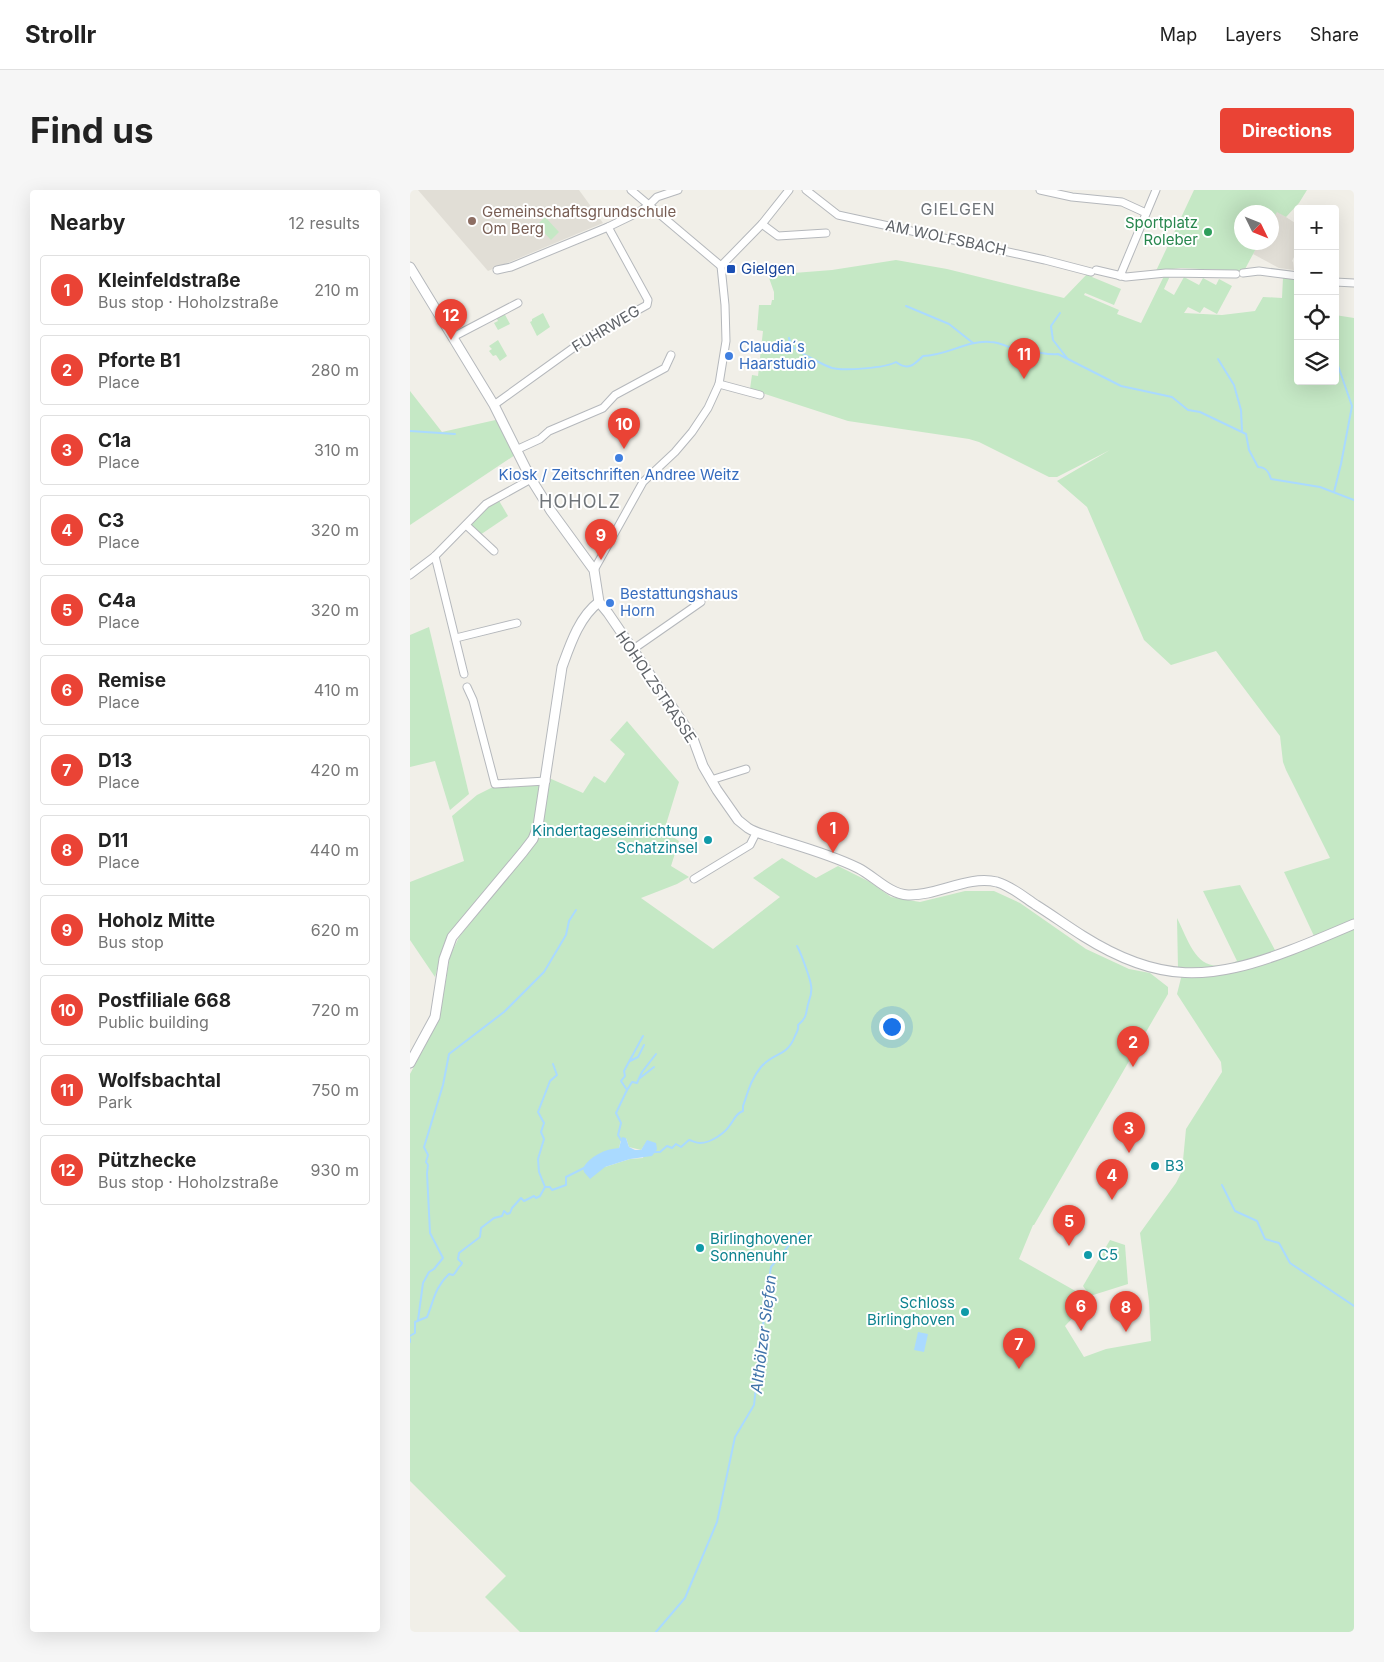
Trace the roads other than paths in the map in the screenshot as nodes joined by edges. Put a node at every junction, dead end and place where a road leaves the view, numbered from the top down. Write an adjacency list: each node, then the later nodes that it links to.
1 (631, 190): 7 (street)
2 (678, 190): 7 (street)
3 (789, 190): 9 (street)
4 (806, 190): 16 (street, AM WOLFSBACH)
5 (1040, 190): 8 (street)
6 (1156, 190): 8 (street)
7 (649, 205): 10 (street); 12 (street)
8 (1146, 213): 16 (street)
9 (762, 224): 11 (street); 12 (street)
10 (608, 227): 14 (street); 24 (street, FUHRWEG)
11 (826, 233)
12 (721, 266): 22 (street)
13 (410, 267): 20 (street, HOHOLZSTRASSE)
14 (497, 270)
15 (1294, 275): 16 (street, AM WOLFSBACH)
16 (1120, 276)
17 (1339, 282): 18 (street)
18 (1354, 283)
19 (518, 303): 20 (street)
20 (452, 337): 24 (street, HOHOLZSTRASSE)
21 (671, 355): 25 (street)
22 (719, 384): 23 (street); 30 (street)
23 (760, 395)
24 (494, 405): 25 (street, HOHOLZSTRASSE)
25 (516, 450): 26 (street, HOHOLZSTRASSE)
26 (531, 479): 27 (street); 30 (street, HOHOLZSTRASSE)
27 (466, 525): 28 (street); 29 (street)
28 (494, 552)
29 (435, 556): 31 (street); 35 (street)
30 (594, 570): 32 (street, HOHOLZSTRASSE)
31 (410, 575)
32 (599, 602): 36 (street, HOHOLZSTRASSE); 41 (street)
33 (701, 602): 36 (street)
34 (517, 623): 35 (street)
35 (456, 638): 37 (street)
36 (632, 650): 40 (street, HOHOLZSTRASSE)
37 (464, 674)
38 (467, 687): 41 (street)
39 (746, 769): 40 (street)
40 (711, 780): 42 (street, HOHOLZSTRASSE)
41 (545, 782): 45 (street)
42 (756, 832): 43 (street); 44 (street, HOHOLZSTRASSE)
43 (694, 879)
44 (1354, 924)
45 (410, 1063)

